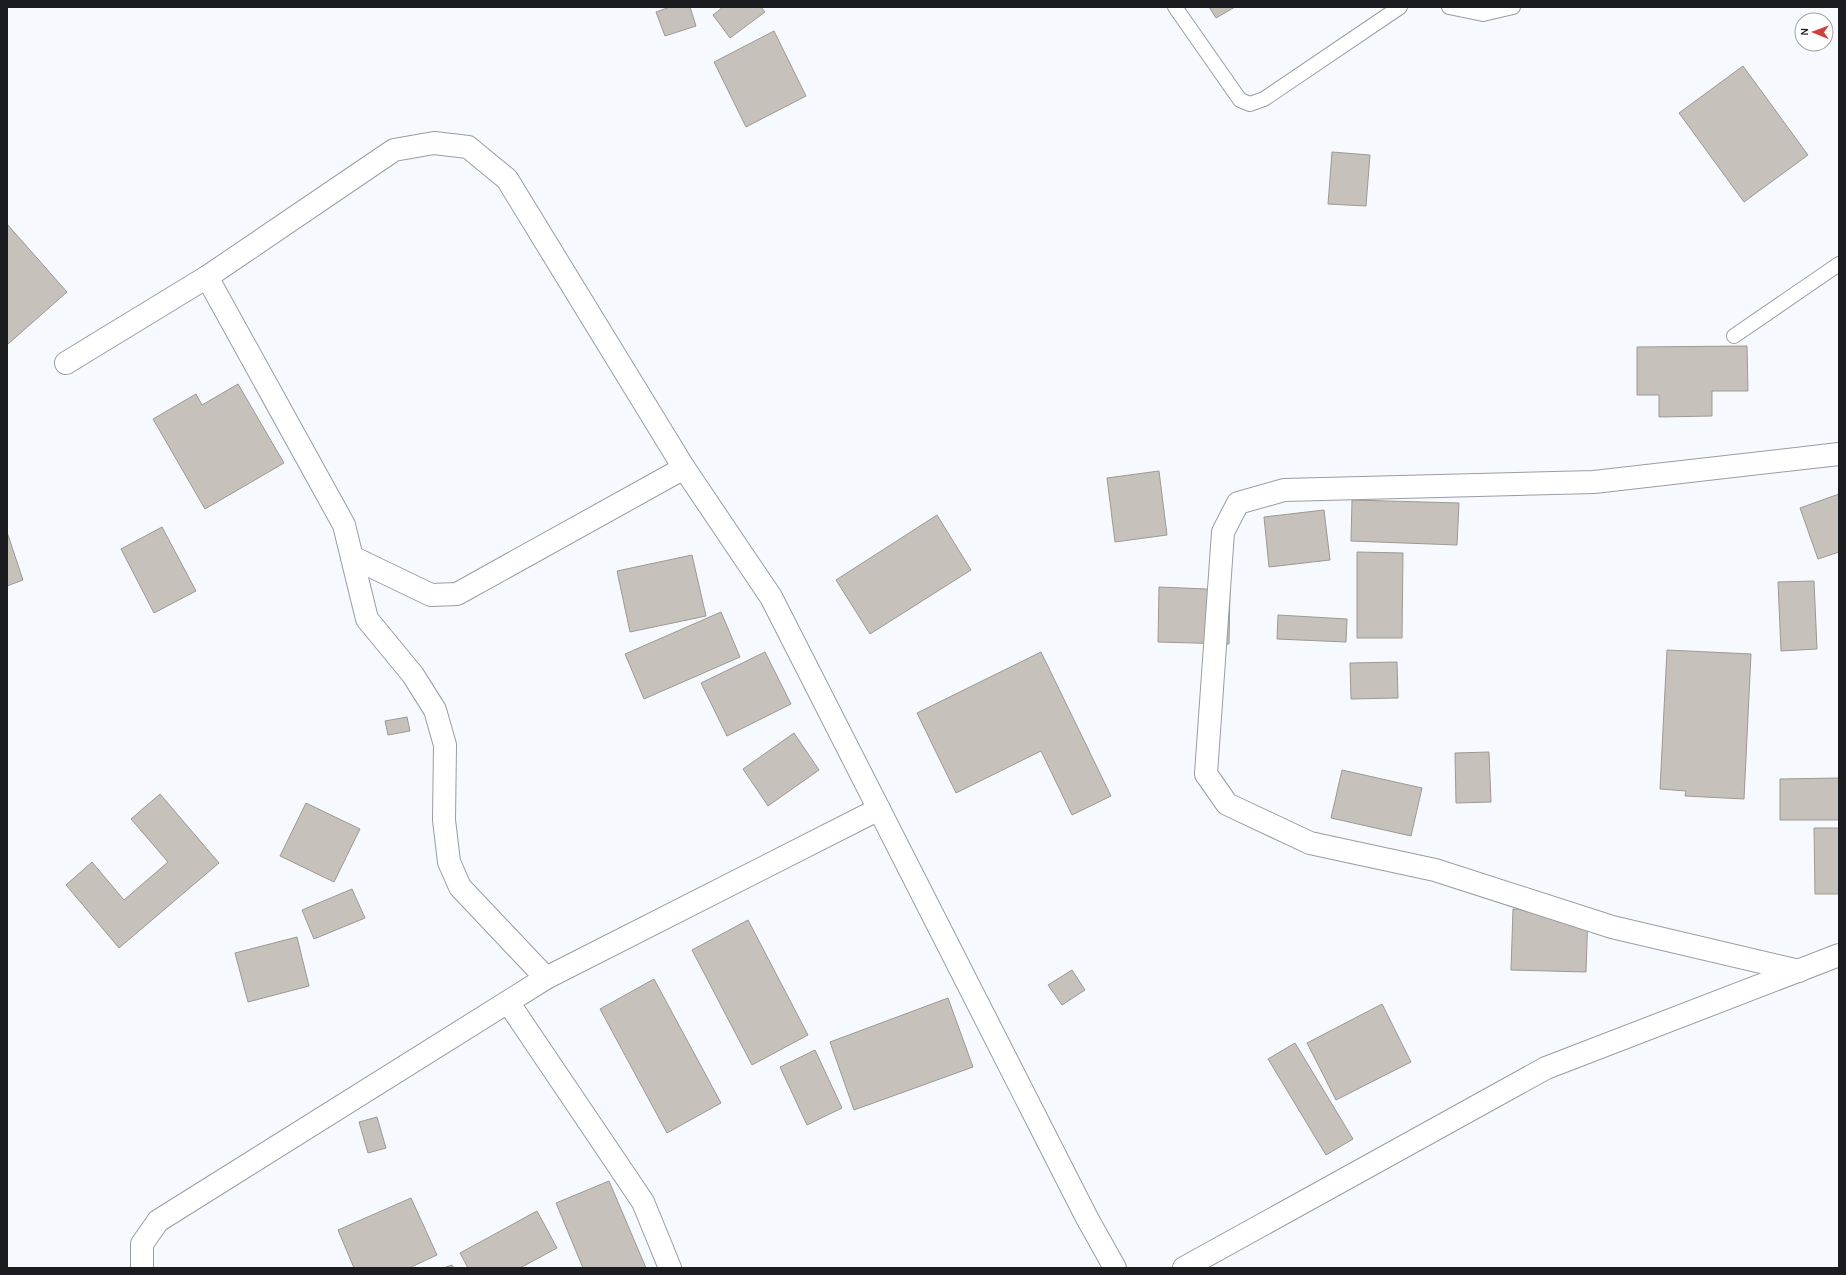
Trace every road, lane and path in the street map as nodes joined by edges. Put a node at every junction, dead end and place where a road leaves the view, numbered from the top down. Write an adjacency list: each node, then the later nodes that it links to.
1 (1175, 7): 2 (lane)
2 (1400, 7)
3 (1449, 7): 4 (lane)
4 (1513, 7)
5 (1839, 264): 7 (lane)
6 (207, 277): 8 (street); 10 (street); 11 (street)
7 (1734, 336)
8 (66, 363)
9 (1839, 454): 14 (street)
10 (684, 468): 11 (street); 12 (street)
11 (352, 557): 15 (street)
12 (879, 809): 15 (street); 20 (street)
13 (1839, 955): 14 (street)
14 (1799, 971): 17 (street)
15 (546, 978): 16 (street)
16 (508, 1002): 18 (street); 19 (street)
17 (1188, 1267)
18 (142, 1268)
19 (670, 1268)
20 (1115, 1268)

